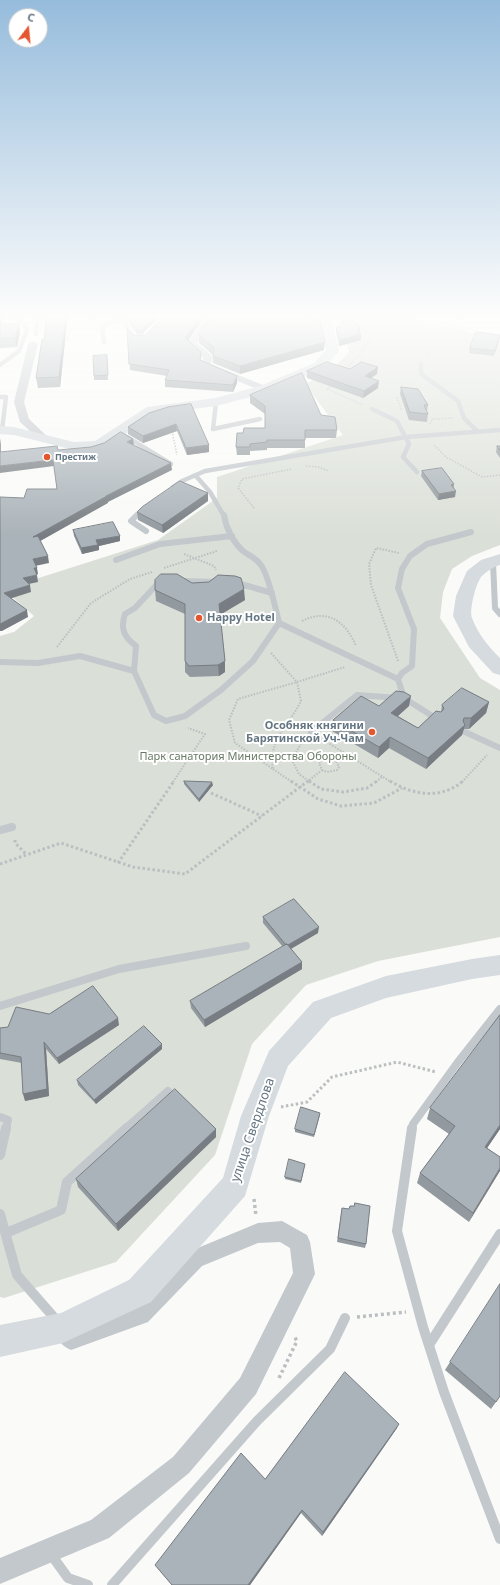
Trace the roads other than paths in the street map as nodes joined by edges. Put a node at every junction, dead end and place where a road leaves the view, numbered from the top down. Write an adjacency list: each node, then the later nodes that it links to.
1 (22, 388): 13 (street)
2 (440, 388): 10 (lane)
3 (265, 389): 5 (street)
4 (0, 397): 8 (lane)
5 (216, 402): 7 (lane); 11 (street)
6 (372, 409): 12 (lane)
7 (260, 419)
8 (1, 430): 13 (street)
9 (500, 430): 10 (lane)
10 (477, 431): 12 (lane)
11 (118, 432): 13 (street); 14 (lane)
12 (406, 437): 15 (lane); 16 (lane)
13 (45, 439)
14 (171, 464)
15 (417, 472)
16 (196, 476): 17 (lane); 21 (lane)
17 (170, 489)
18 (146, 507): 19 (lane)
19 (146, 531)
20 (471, 532): 30 (lane)
21 (232, 538): 22 (lane); 24 (lane)
22 (116, 560)
23 (497, 566): 25 (lane); 28 (street)
24 (272, 593): 26 (lane); 29 (lane)
25 (500, 614)
26 (279, 623): 29 (lane); 30 (lane)
27 (0, 662): 29 (lane)
28 (500, 670)
29 (134, 671)
30 (398, 679): 31 (lane)
31 (404, 698): 32 (lane); 33 (lane)
32 (437, 719)
33 (312, 732)
34 (465, 732): 35 (lane)
35 (497, 747)
36 (12, 828): 37 (lane)
37 (0, 830)
38 (246, 946): 40 (lane)
39 (500, 965): 49 (street, улица Свердлова)
40 (0, 1006)
41 (500, 1009): 51 (lane)
42 (168, 1091): 46 (lane)
43 (0, 1117): 44 (lane)
44 (0, 1155)
45 (0, 1214): 46 (lane)
46 (6, 1233): 49 (lane)
47 (500, 1234): 51 (lane)
48 (345, 1318): 56 (lane)
49 (63, 1328): 50 (street, улица Свердлова); 53 (street)
50 (0, 1340)
51 (429, 1345): 52 (lane)
52 (500, 1539)
53 (48, 1551): 54 (street); 55 (lane)
54 (0, 1571)
55 (88, 1585)
56 (112, 1585)

